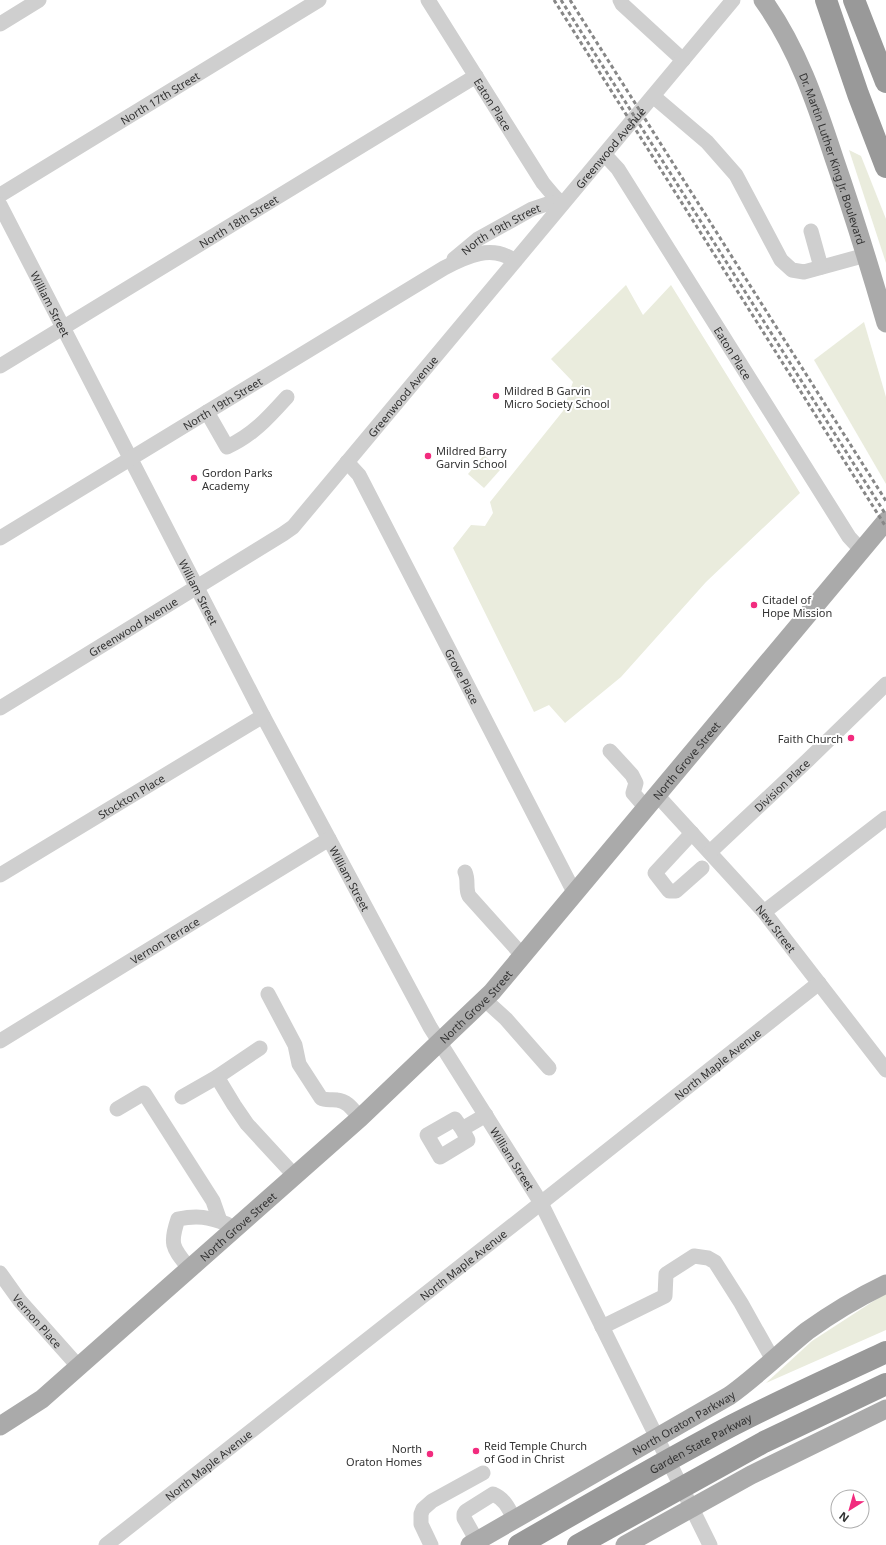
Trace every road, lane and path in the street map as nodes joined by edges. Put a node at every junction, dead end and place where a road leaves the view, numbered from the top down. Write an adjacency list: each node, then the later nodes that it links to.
1 (40, 0): 9 (street)
2 (320, 0): 16 (street, North 17th Street)
3 (428, 0): 11 (street, Eaton Place)
4 (620, 0): 10 (street)
5 (733, 0): 10 (street, Greenwood Avenue)
6 (763, 0): 20 (main road, Dr. Martin Luther King Jr. Boulevard)
7 (826, 0): 15 (highway)
8 (854, 0): 12 (highway)
9 (0, 24)
10 (683, 60): 13 (street, Greenwood Avenue)
11 (476, 76): 17 (street, Eaton Place); 25 (street, North 18th Street)
12 (886, 82)
13 (653, 96): 14 (street, Greenwood Avenue); 22 (street)
14 (605, 155): 17 (street, Greenwood Avenue); 33 (street, Eaton Place)
15 (886, 167)
16 (0, 195)
17 (562, 204): 21 (street, Greenwood Avenue); 23 (street, North 19th Street)
18 (0, 205): 25 (street, William Street)
19 (811, 231): 22 (street)
20 (866, 255): 22 (street); 24 (main road, Dr. Martin Luther King Jr. Boulevard)
21 (515, 261): 23 (street, North 19th Street); 30 (street, Greenwood Avenue)
22 (821, 267)
23 (444, 268): 28 (street, North 19th Street)
24 (886, 323)
25 (63, 328): 26 (street, North 18th Street); 29 (street, William Street)
26 (0, 366)
27 (287, 397): 28 (street)
28 (207, 412): 29 (street, North 19th Street)
29 (130, 458): 32 (street, North 19th Street); 34 (street, William Street)
30 (347, 462): 34 (street, Greenwood Avenue); 47 (street, Grove Place)
31 (886, 521): 33 (main road, North Grove Street)
32 (0, 538)
33 (862, 551): 39 (main road, North Grove Street)
34 (196, 588): 36 (street, Greenwood Avenue); 37 (street, William Street)
35 (886, 684): 43 (street, Division Place)
36 (0, 708)
37 (262, 716): 42 (street, William Street); 46 (street, Stockton Place)
38 (610, 751): 39 (street, New Street)
39 (652, 801): 41 (street, New Street); 47 (main road, North Grove Street)
40 (886, 818): 48 (street)
41 (692, 833): 43 (street, New Street); 44 (street)
42 (329, 839): 53 (street, Vernon Terrace); 54 (street, William Street)
43 (710, 852): 48 (street, New Street)
44 (702, 868)
45 (465, 872): 49 (street)
46 (0, 876)
47 (574, 892): 49 (main road, North Grove Street)
48 (764, 912): 50 (street, New Street)
49 (522, 955): 52 (main road, North Grove Street)
50 (819, 983): 57 (street, New Street); 65 (street, North Maple Avenue)
51 (268, 994): 62 (street)
52 (484, 999): 54 (main road, North Grove Street); 56 (street)
53 (0, 1041)
54 (439, 1041): 61 (street, William Street); 62 (main road, North Grove Street)
55 (260, 1048): 58 (street)
56 (548, 1068)
57 (886, 1070)
58 (217, 1076): 59 (street); 64 (street)
59 (182, 1097)
60 (117, 1108): 66 (street)
61 (486, 1115): 63 (street); 65 (street, William Street)
62 (360, 1118): 64 (main road, North Grove Street)
63 (462, 1130)
64 (294, 1175): 66 (main road, North Grove Street)
65 (541, 1203): 70 (street, William Street); 82 (street, North Maple Avenue)
66 (227, 1224): 67 (main road, North Grove Street); 67 (street)
67 (190, 1268): 73 (main road, North Grove Street)
68 (0, 1273): 73 (street, Vernon Place)
69 (886, 1284): 72 (main road, North Oraton Parkway)
70 (602, 1327): 72 (street); 77 (street, William Street)
71 (886, 1352): 84 (highway, Garden State Parkway)
72 (773, 1360): 77 (main road, North Oraton Parkway)
73 (78, 1366): 76 (main road, North Grove Street)
74 (886, 1384): 85 (highway)
75 (886, 1409): 79 (main road)
76 (0, 1426)
77 (658, 1442): 79 (street, William Street); 80 (main road, North Oraton Parkway)
78 (483, 1473): 83 (street)
79 (690, 1504): 86 (main road); 87 (street, William Street)
80 (514, 1519): 81 (main road, North Oraton Parkway); 81 (street)
81 (474, 1543)
82 (106, 1545)
83 (431, 1545)
84 (519, 1545)
85 (578, 1545)
86 (625, 1545)
87 (710, 1545)

